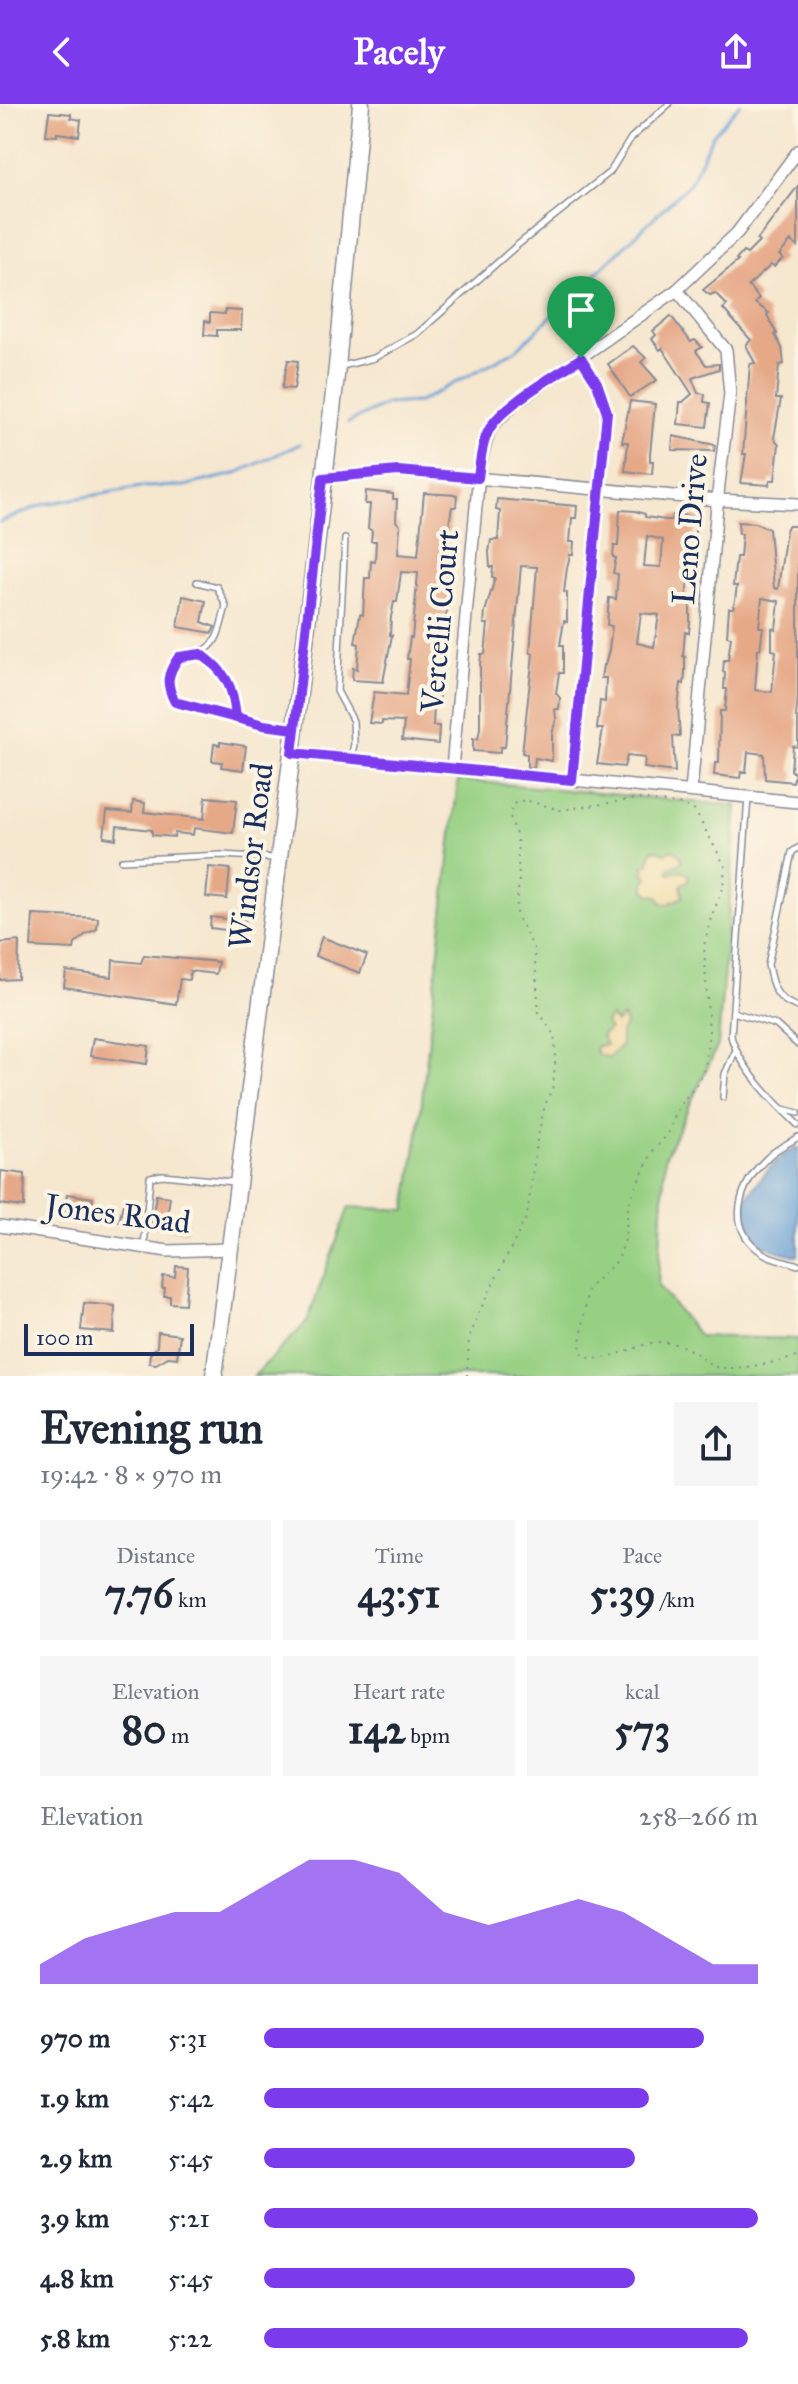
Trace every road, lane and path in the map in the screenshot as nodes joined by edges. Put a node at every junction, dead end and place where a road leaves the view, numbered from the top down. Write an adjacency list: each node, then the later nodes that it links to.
1 (361, 104): 6 (main road, Windsor Road)
2 (669, 104): 6 (lane)
3 (798, 151): 4 (street, Vercelli Court)
4 (677, 290): 5 (street, Vercelli Court); 10 (street, Leno Drive)
5 (581, 358): 8 (street, Vercelli Court); 9 (street)
6 (337, 367): 7 (main road, Windsor Road)
7 (323, 478): 8 (street); 16 (main road, Windsor Road)
8 (478, 478): 9 (street); 19 (street, Vercelli Court)
9 (599, 489): 10 (street); 20 (street)
10 (718, 500): 11 (street); 21 (street, Leno Drive)
11 (798, 504)
12 (345, 539): 18 (lane)
13 (197, 582): 14 (lane)
14 (201, 654): 15 (lane); 15 (lane)
15 (236, 717): 16 (lane)
16 (295, 729): 17 (main road, Windsor Road)
17 (292, 753): 18 (street); 25 (main road, Windsor Road)
18 (351, 758): 19 (street)
19 (452, 768): 20 (street)
20 (572, 780): 21 (street)
21 (691, 791): 22 (street)
22 (748, 796): 23 (street); 28 (lane)
23 (798, 802)
24 (798, 848): 27 (lane)
25 (279, 859): 26 (lane); 36 (main road, Windsor Road)
26 (122, 860)
27 (798, 1007)
28 (733, 1012): 29 (lane); 30 (lane)
29 (798, 1045)
30 (735, 1052): 31 (lane); 32 (lane)
31 (723, 1097)
32 (781, 1109): 33 (lane); 34 (lane)
33 (798, 1113)
34 (798, 1125)
35 (798, 1137): 40 (lane)
36 (238, 1183): 38 (lane); 39 (main road, Windsor Road)
37 (0, 1226): 38 (street, Jones Road)
38 (144, 1247): 39 (street, Jones Road)
39 (230, 1249): 42 (main road, Windsor Road)
40 (798, 1265)
41 (798, 1357): 43 (path)
42 (214, 1376)
43 (467, 1376)

